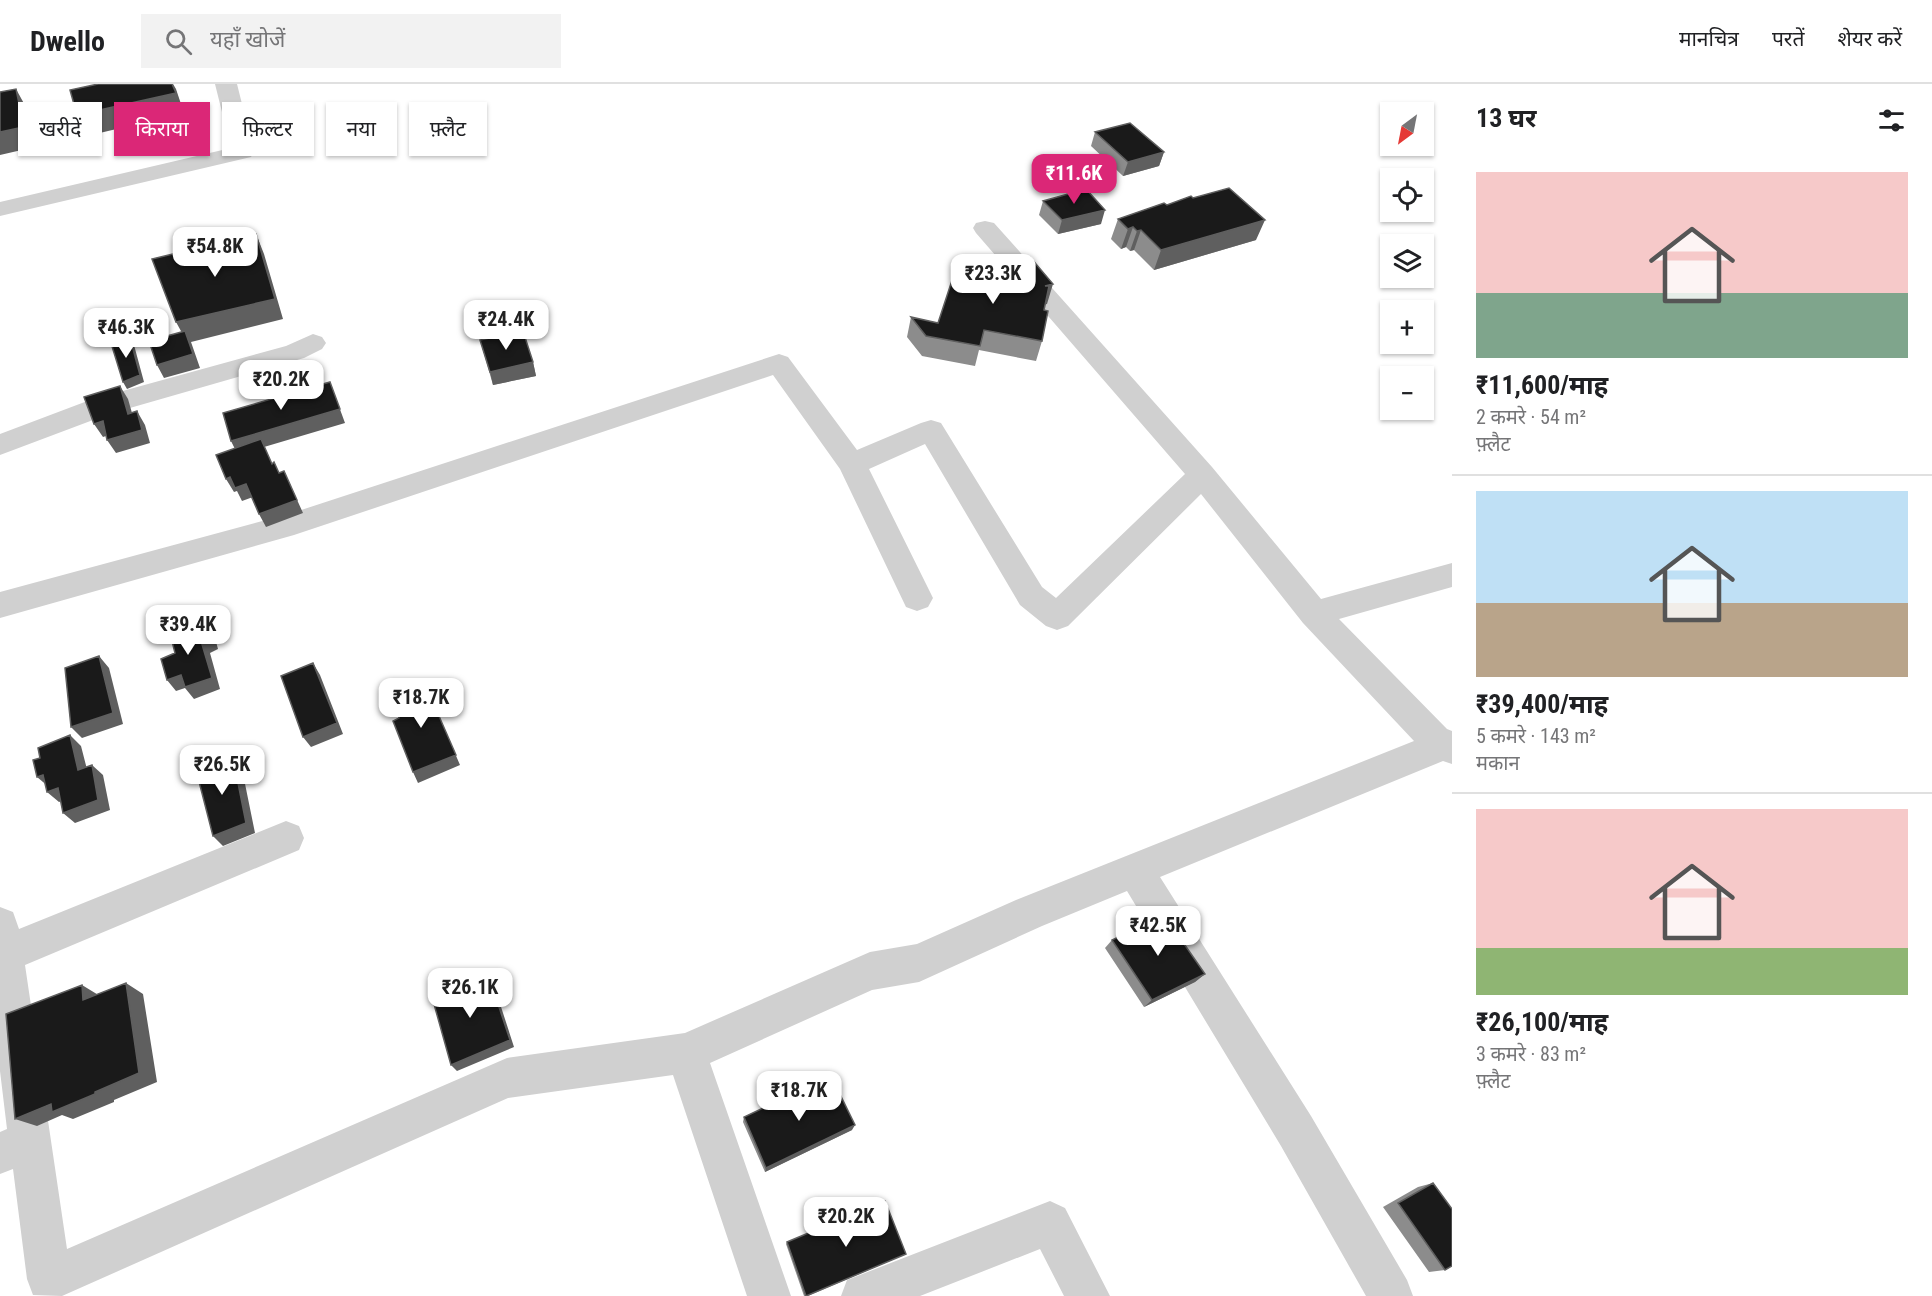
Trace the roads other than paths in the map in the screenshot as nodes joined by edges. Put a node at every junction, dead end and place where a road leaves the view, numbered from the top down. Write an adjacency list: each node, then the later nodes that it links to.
1 (226, 84): 2 (street)
2 (0, 208)
3 (985, 228): 7 (street)
4 (313, 343): 5 (street)
5 (0, 445)
6 (852, 464): 7 (street); 9 (street); 10 (street)
7 (1202, 475): 11 (street)
8 (1452, 575): 11 (street)
9 (917, 598)
10 (0, 606)
11 (1314, 614): 12 (street)
12 (1446, 748): 14 (street)
13 (286, 838): 15 (street)
14 (1135, 871): 16 (street); 22 (street)
15 (2, 945): 17 (street)
16 (686, 1053): 18 (street); 19 (street)
17 (15, 1147): 18 (street)
18 (50, 1287)
19 (770, 1296)
20 (863, 1296): 21 (street)
21 (1088, 1296)
22 (1391, 1296)

